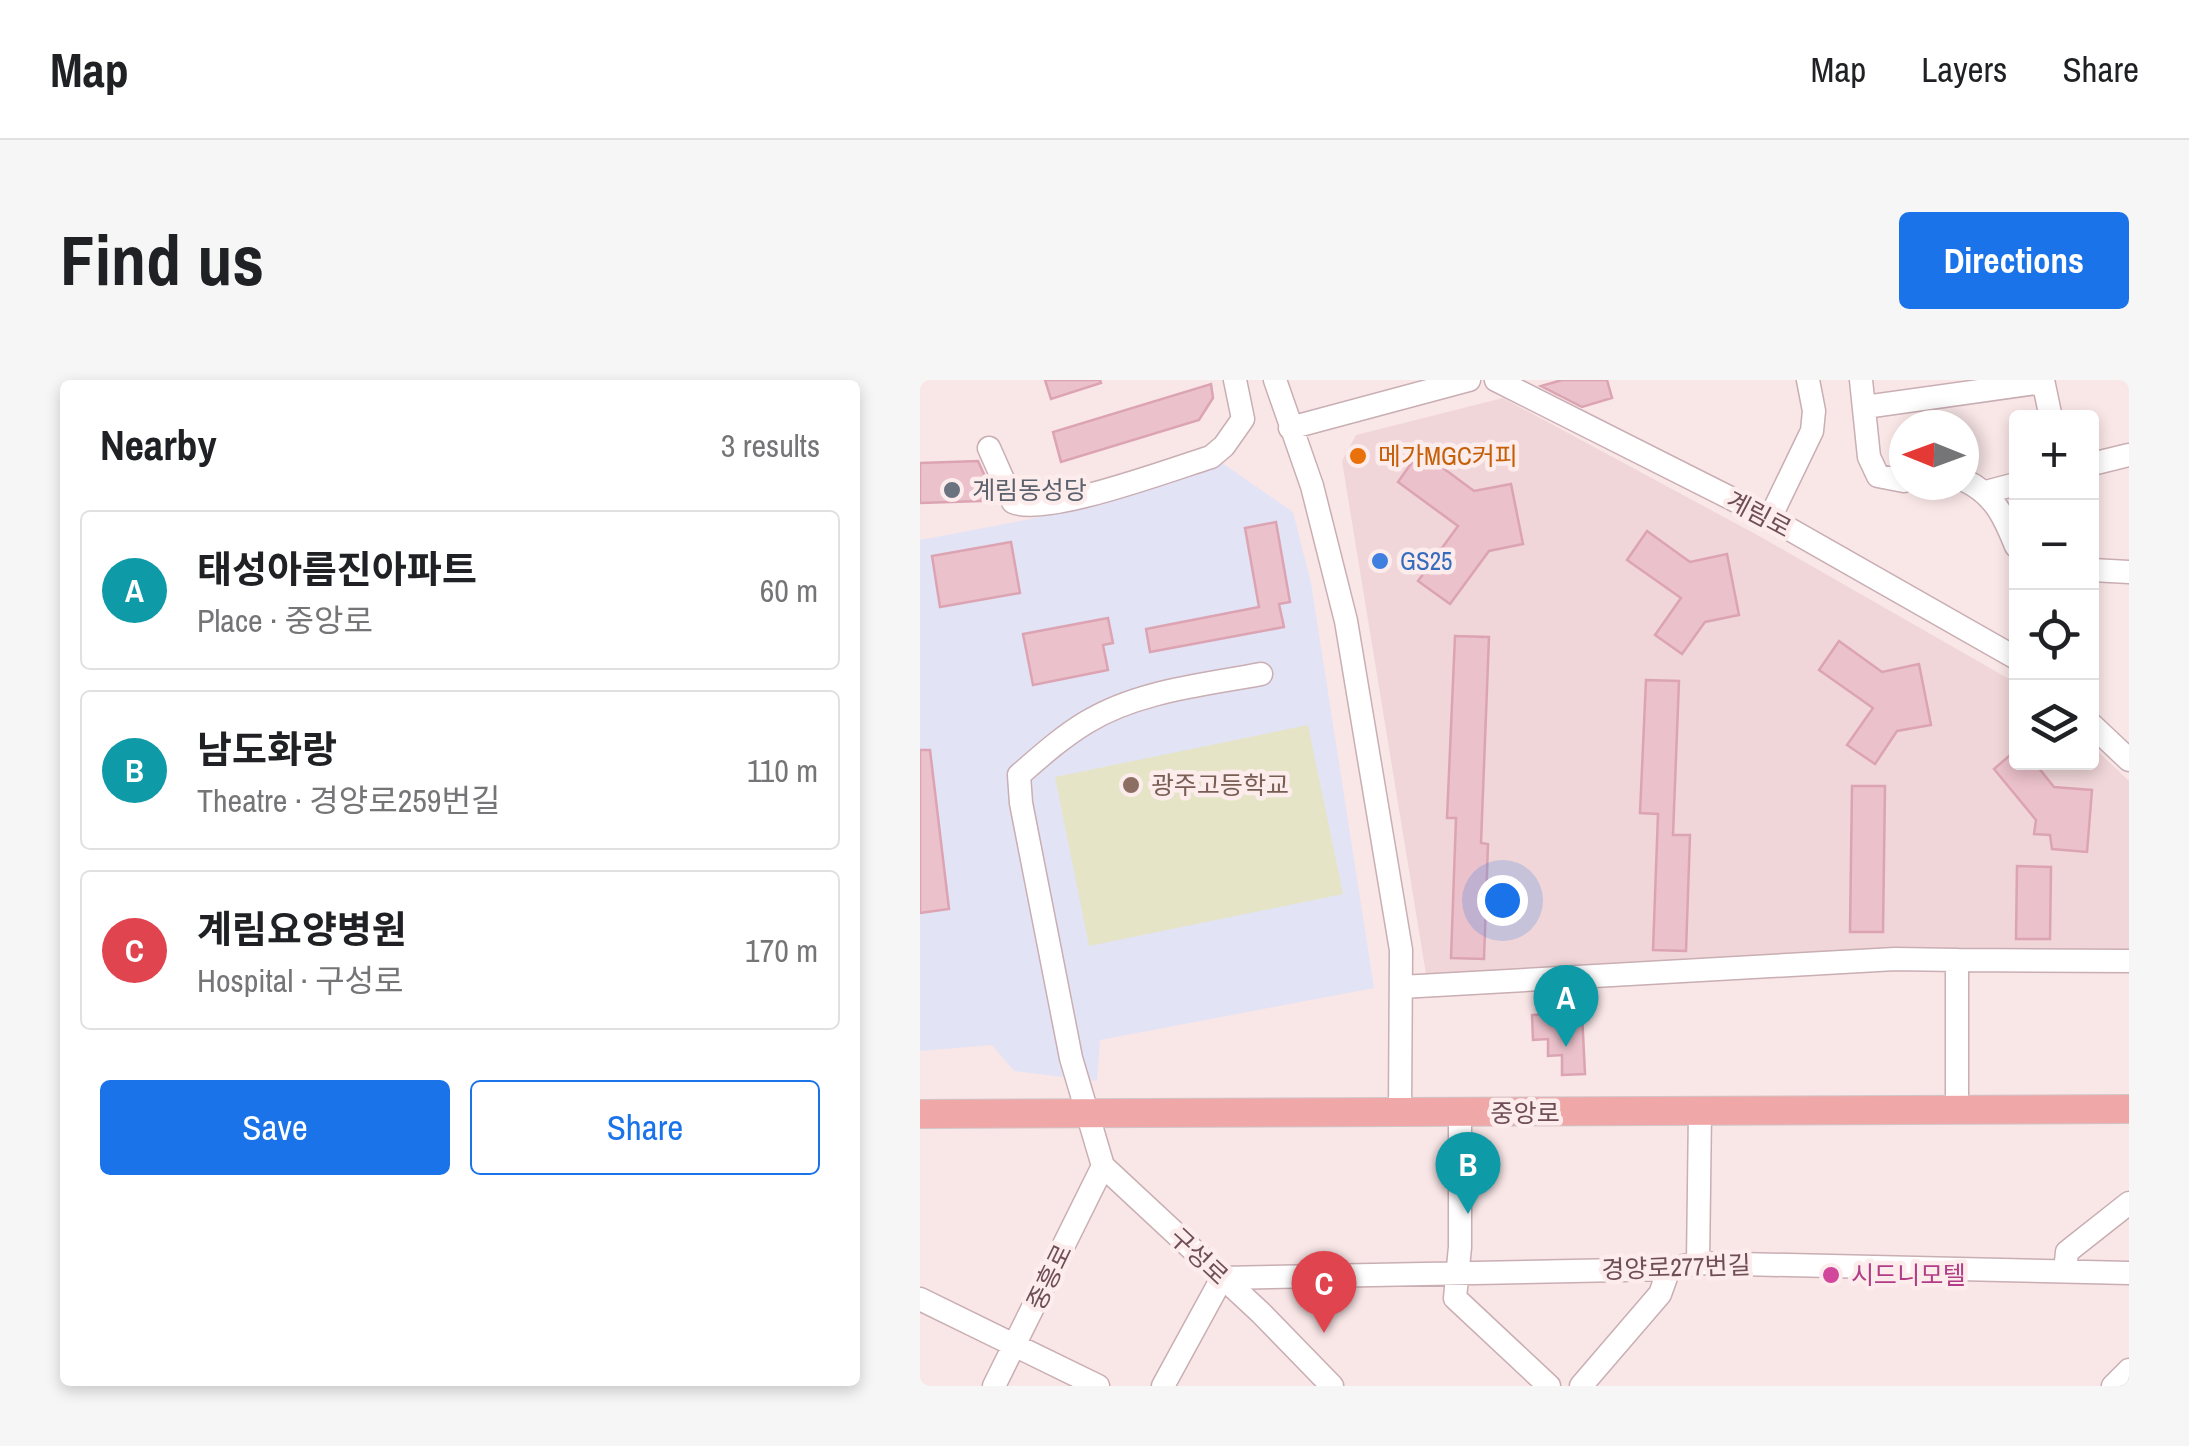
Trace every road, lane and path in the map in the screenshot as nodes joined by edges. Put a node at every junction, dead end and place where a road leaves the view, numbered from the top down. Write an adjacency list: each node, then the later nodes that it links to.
1 (1235, 380): 11 (street)
2 (1274, 380): 10 (street)
3 (1469, 380): 10 (street)
4 (1496, 380): 18 (street, 계림로)
5 (1808, 380): 18 (street)
6 (1861, 380): 8 (street)
7 (2043, 381): 8 (street); 9 (street)
8 (1865, 407): 14 (street)
9 (2049, 410)
10 (1290, 428): 28 (street)
11 (989, 448)
12 (2129, 454): 13 (street)
13 (2099, 462)
14 (1889, 478)
15 (2009, 486): 17 (street)
16 (1979, 488): 17 (street)
17 (1986, 492): 19 (street)
18 (1770, 518): 22 (street, 계림로)
19 (2009, 528)
20 (2099, 570): 21 (street)
21 (2129, 572)
22 (2009, 654)
23 (1261, 674): 35 (street, 구성로)
24 (2099, 732): 25 (street)
25 (2129, 760)
26 (1957, 960): 27 (street); 28 (street); 29 (street)
27 (2129, 960)
28 (1402, 987): 32 (street)
29 (1957, 1109): 30 (main road, 중앙로); 31 (main road, 중앙로)
30 (2129, 1110)
31 (1700, 1111): 33 (main road, 중앙로); 38 (street)
32 (1400, 1113): 33 (main road, 중앙로); 35 (main road, 중앙로)
33 (1460, 1113): 40 (street)
34 (920, 1114): 35 (main road, 중앙로)
35 (1086, 1114): 36 (street, 구성로)
36 (1103, 1166): 43 (street, 구성로); 45 (street, 중흥로)
37 (2129, 1203): 41 (street)
38 (1698, 1263): 39 (street, 경양로277번길); 41 (street, 경양로277번길)
39 (1669, 1269): 40 (street, 경양로277번길); 52 (street)
40 (1458, 1271): 43 (street, 경양로277번길); 51 (street)
41 (2065, 1271): 42 (street, 경양로277번길)
42 (2129, 1272)
43 (1222, 1278): 49 (street); 50 (street, 구성로)
44 (920, 1299): 45 (street)
45 (1016, 1345): 47 (street, 중흥로); 48 (street)
46 (2129, 1370): 53 (street)
47 (994, 1386)
48 (1098, 1386)
49 (1163, 1386)
50 (1332, 1386)
51 (1548, 1386)
52 (1581, 1386)
53 (2114, 1386)

